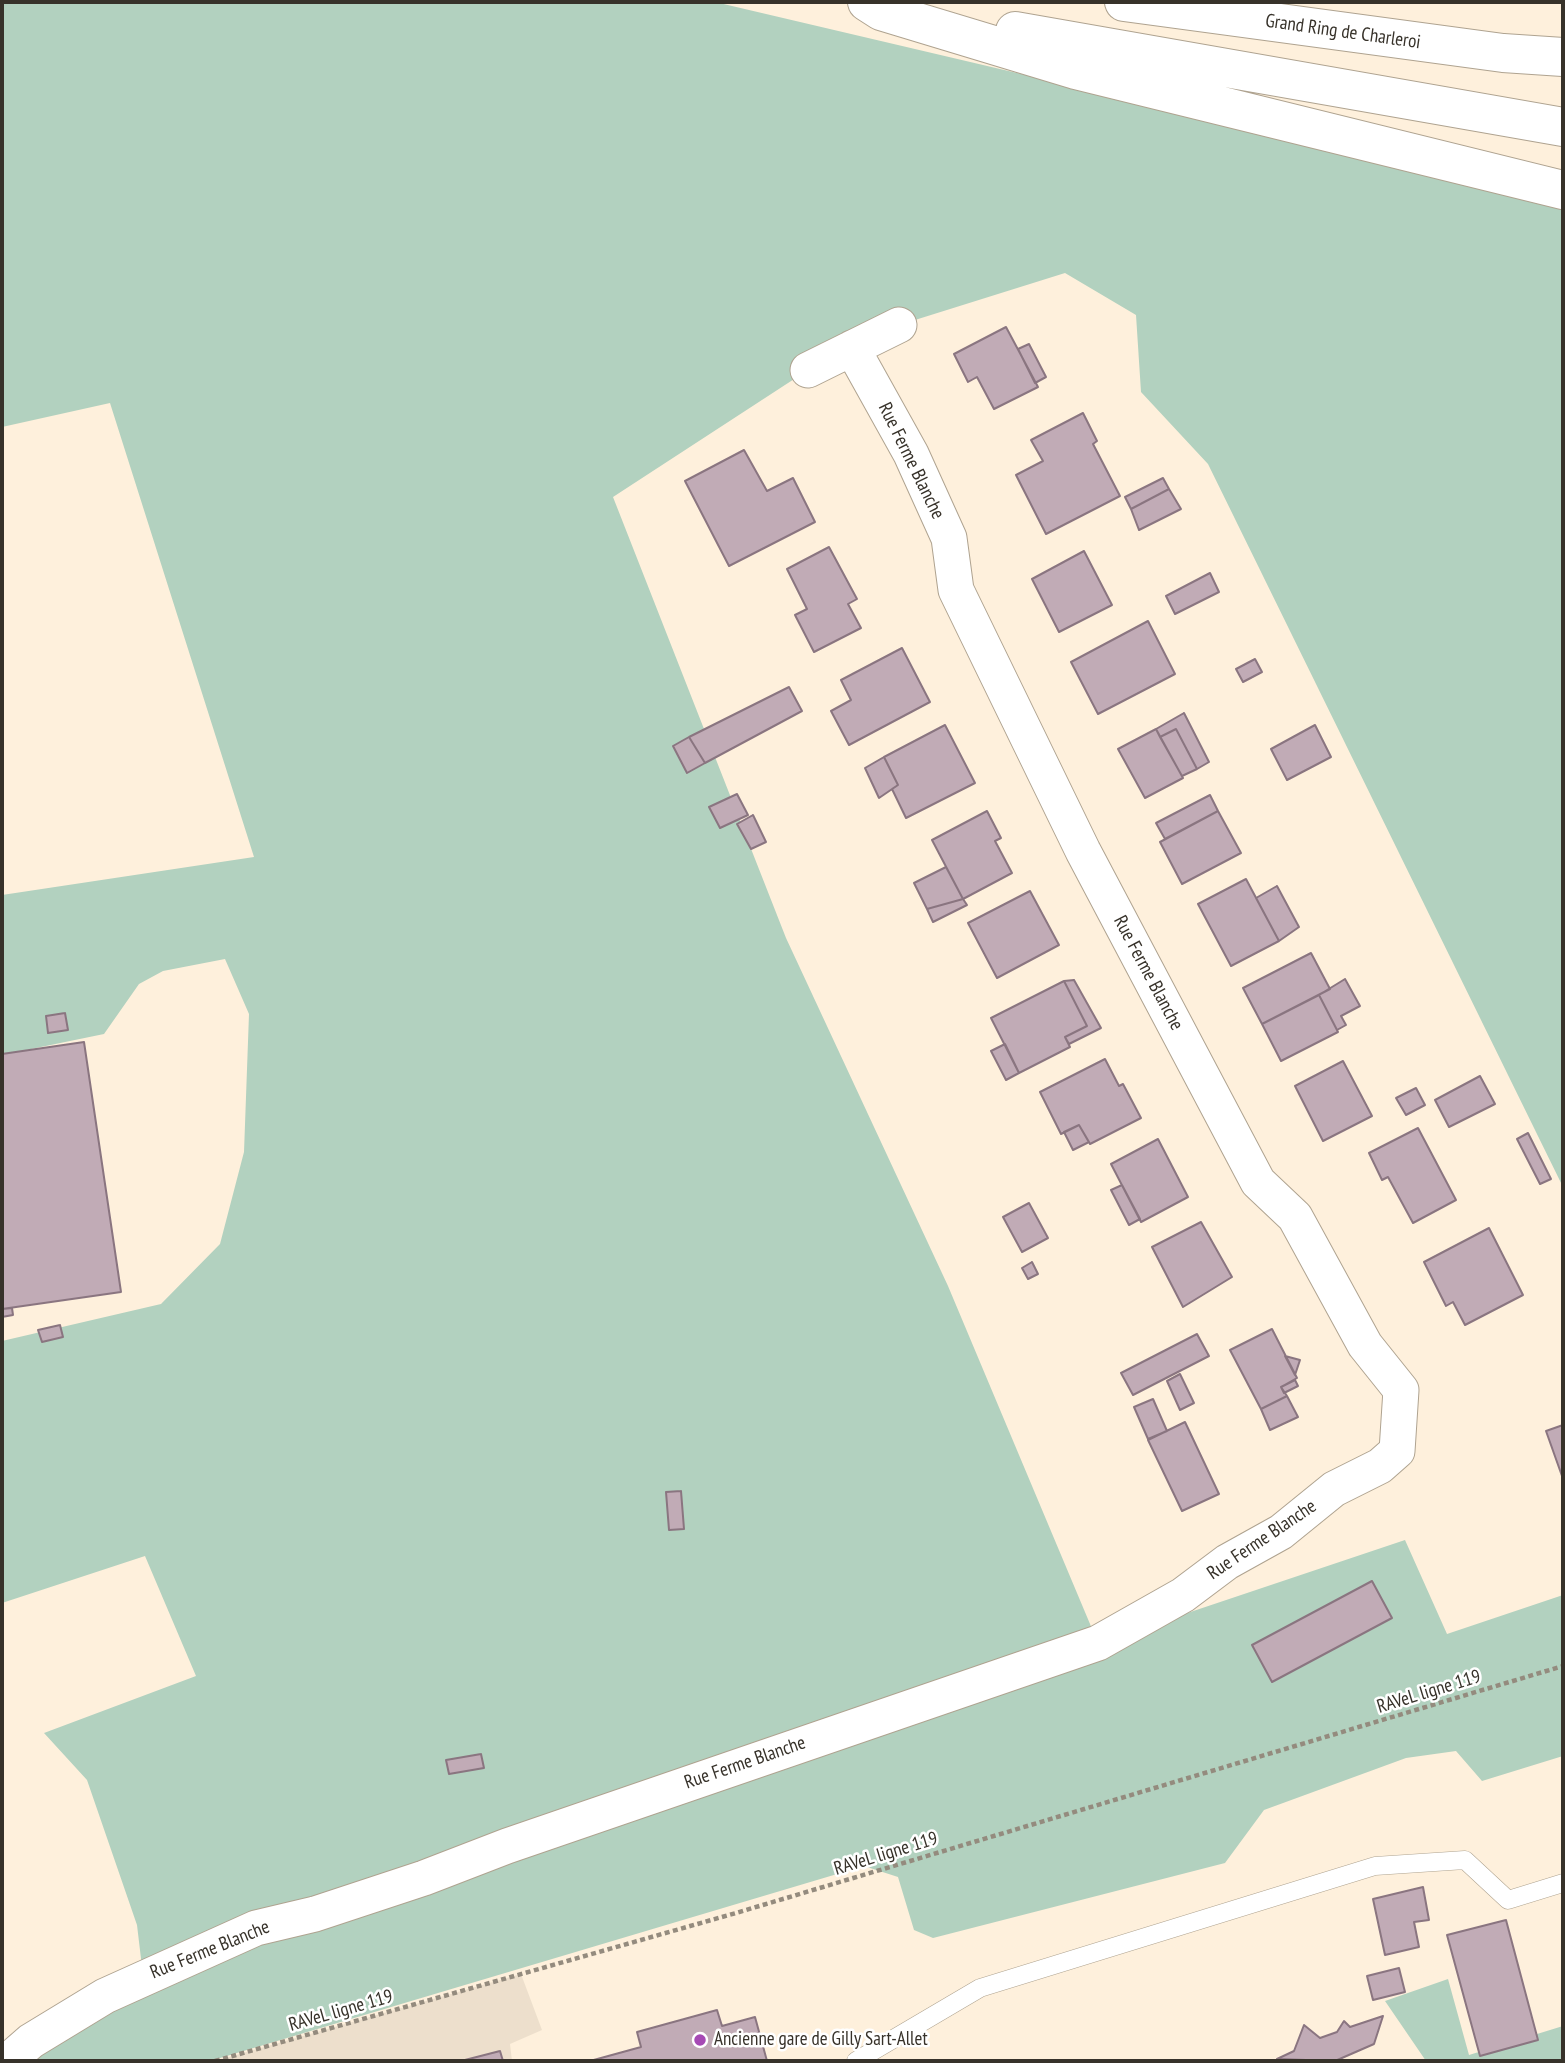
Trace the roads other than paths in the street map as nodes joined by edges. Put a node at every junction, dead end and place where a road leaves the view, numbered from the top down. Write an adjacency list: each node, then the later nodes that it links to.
1 (1124, 2): 3 (highway, Grand Ring de Charleroi)
2 (874, 6): 4 (highway); 5 (highway)
3 (1563, 57)
4 (1563, 127)
5 (1563, 190)
6 (899, 325): 7 (street)
7 (852, 348): 8 (street); 10 (street, Rue Ferme Blanche)
8 (808, 370)
9 (1563, 1883): 11 (lane)
10 (8, 2061)
11 (856, 2061)

